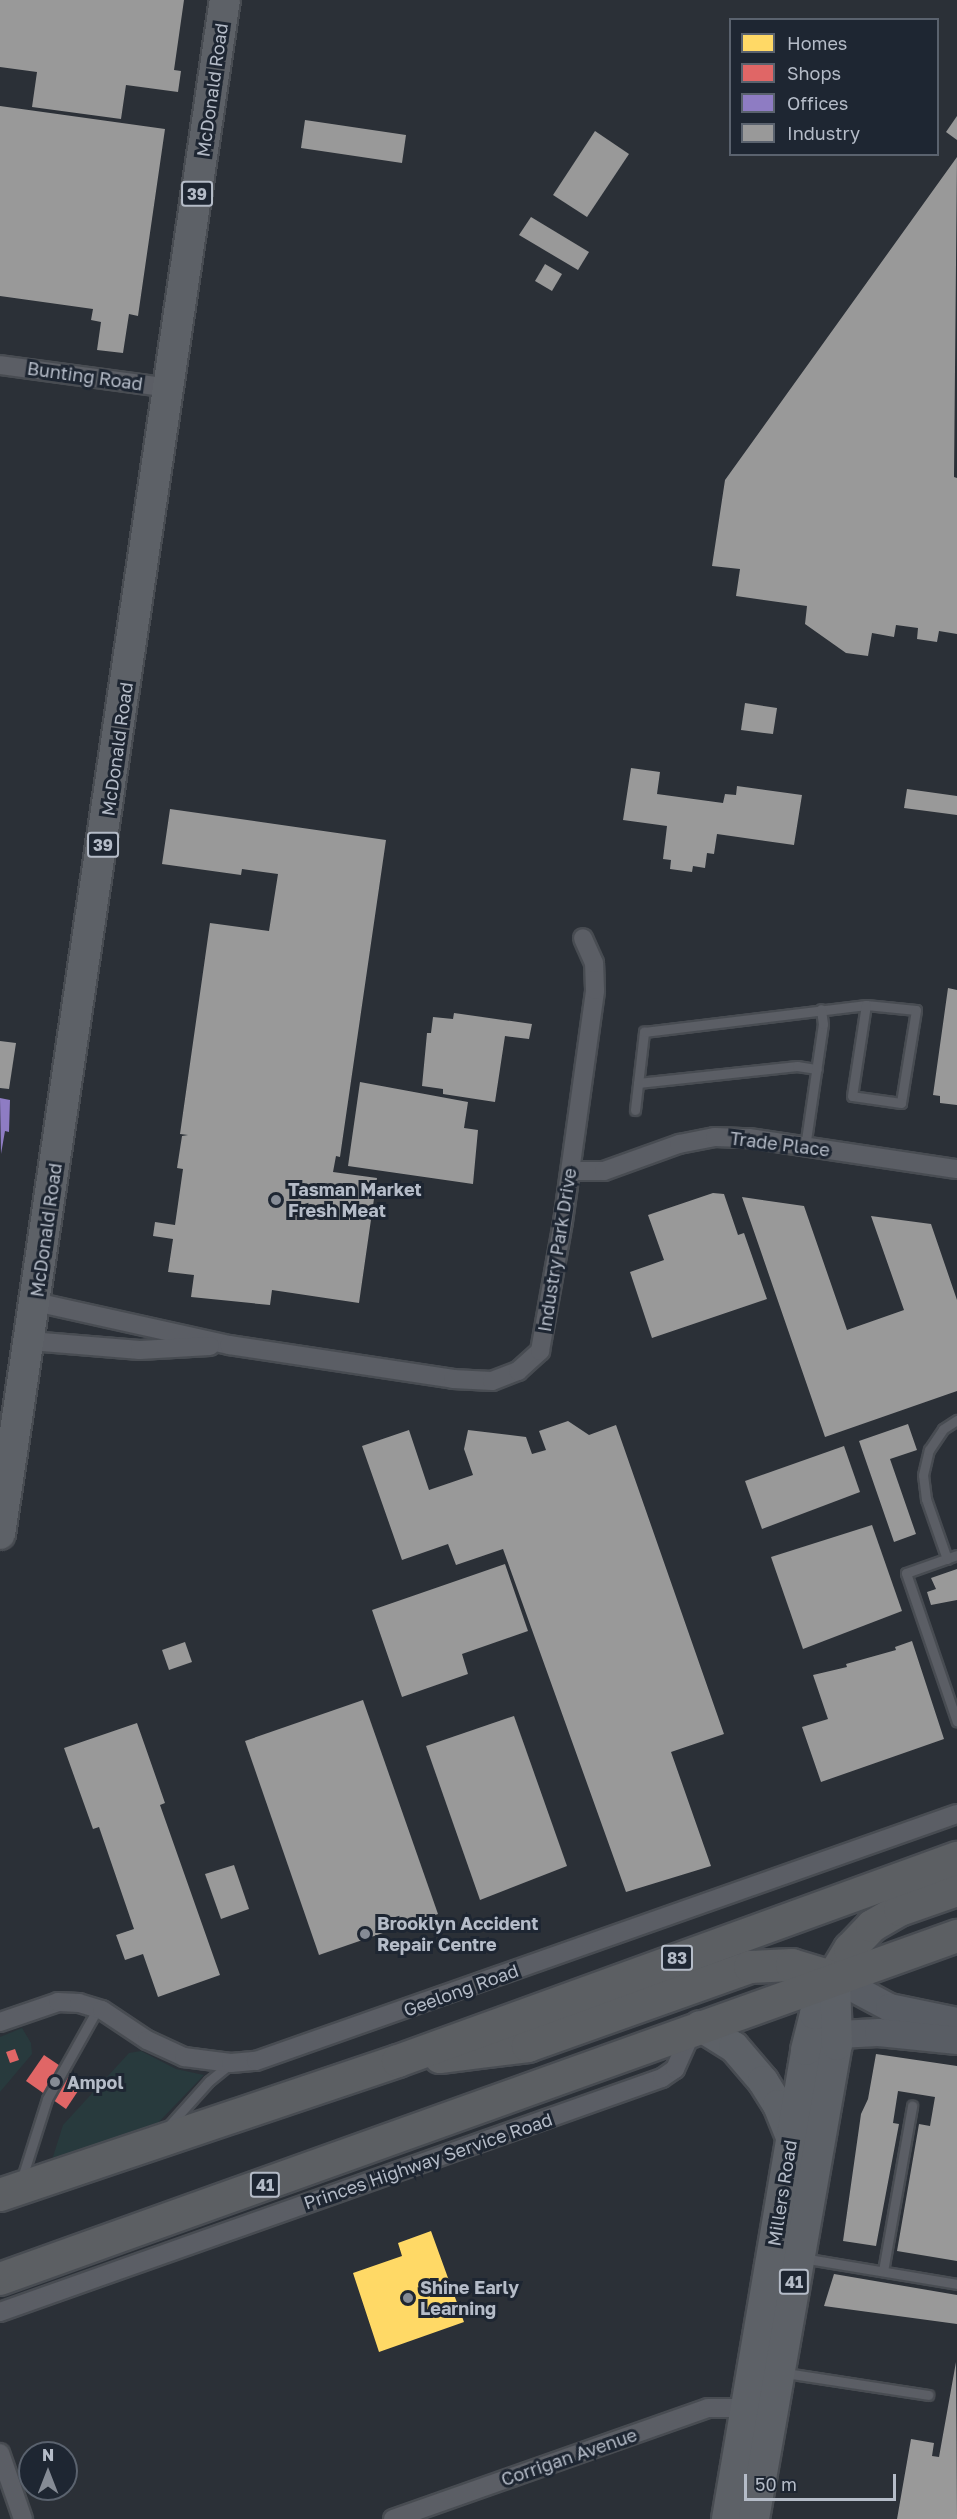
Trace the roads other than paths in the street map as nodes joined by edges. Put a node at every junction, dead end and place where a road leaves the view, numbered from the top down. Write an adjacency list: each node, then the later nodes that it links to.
1 (225, 0): 3 (main road, McDonald Road / 39)
2 (0, 365): 3 (street, Bunting Road)
3 (170, 388): 13 (main road, McDonald Road / 39)
4 (583, 938): 12 (street, Industry Park Drive)
5 (866, 1005): 5 (lane); 6 (lane)
6 (821, 1009): 7 (lane); 8 (lane)
7 (817, 1069): 8 (lane); 10 (lane)
8 (638, 1083): 9 (lane)
9 (635, 1110)
10 (805, 1147): 11 (street, Trade Place); 12 (street, Trade Place)
11 (957, 1169)
12 (571, 1171): 15 (street, Industry Park Drive)
13 (35, 1302): 14 (main road, McDonald Road / 39); 15 (street, Industry Park Drive)
14 (30, 1341): 15 (street, Industry Park Drive); 17 (main road, McDonald Road / 39)
15 (229, 1345)
16 (957, 1420): 18 (lane)
17 (0, 1533)
18 (952, 1557): 19 (lane)
19 (957, 1722)
20 (957, 1814): 32 (street, Geelong Road)
21 (957, 1858): 31 (highway, 83)
22 (957, 1890): 24 (highway)
23 (957, 1936): 24 (highway)
24 (833, 1978): 26 (main road); 28 (highway); 29 (main road, Millers Road / 41); 31 (highway); 34 (main road, Millers Road)
25 (98, 2008): 27 (street, Geelong Road); 32 (street, Geelong Road); 36 (lane)
26 (957, 2021)
27 (0, 2022)
28 (697, 2027): 34 (main road); 39 (highway, 41); 41 (street, Princes Highway Service Road)
29 (838, 2034): 30 (main road); 34 (main road, Millers Road / 41)
30 (957, 2040)
31 (398, 2061): 35 (highway)
32 (231, 2063): 35 (lane)
33 (912, 2106): 38 (lane)
34 (805, 2141): 37 (main road, Millers Road / 41); 44 (main road, Millers Road / 41)
35 (151, 2146): 36 (highway)
36 (9, 2192)
37 (798, 2258): 38 (lane); 42 (main road, Millers Road / 41)
38 (883, 2271): 40 (lane)
39 (8, 2273)
40 (957, 2284)
41 (0, 2312)
42 (779, 2372): 43 (lane); 49 (main road, Millers Road / 41)
43 (928, 2395)
44 (747, 2408): 47 (street, Corrigan Avenue); 48 (main road, Millers Road / 41)
45 (0, 2453): 46 (street)
46 (23, 2519)
47 (393, 2519)
48 (727, 2519)
49 (754, 2519)

